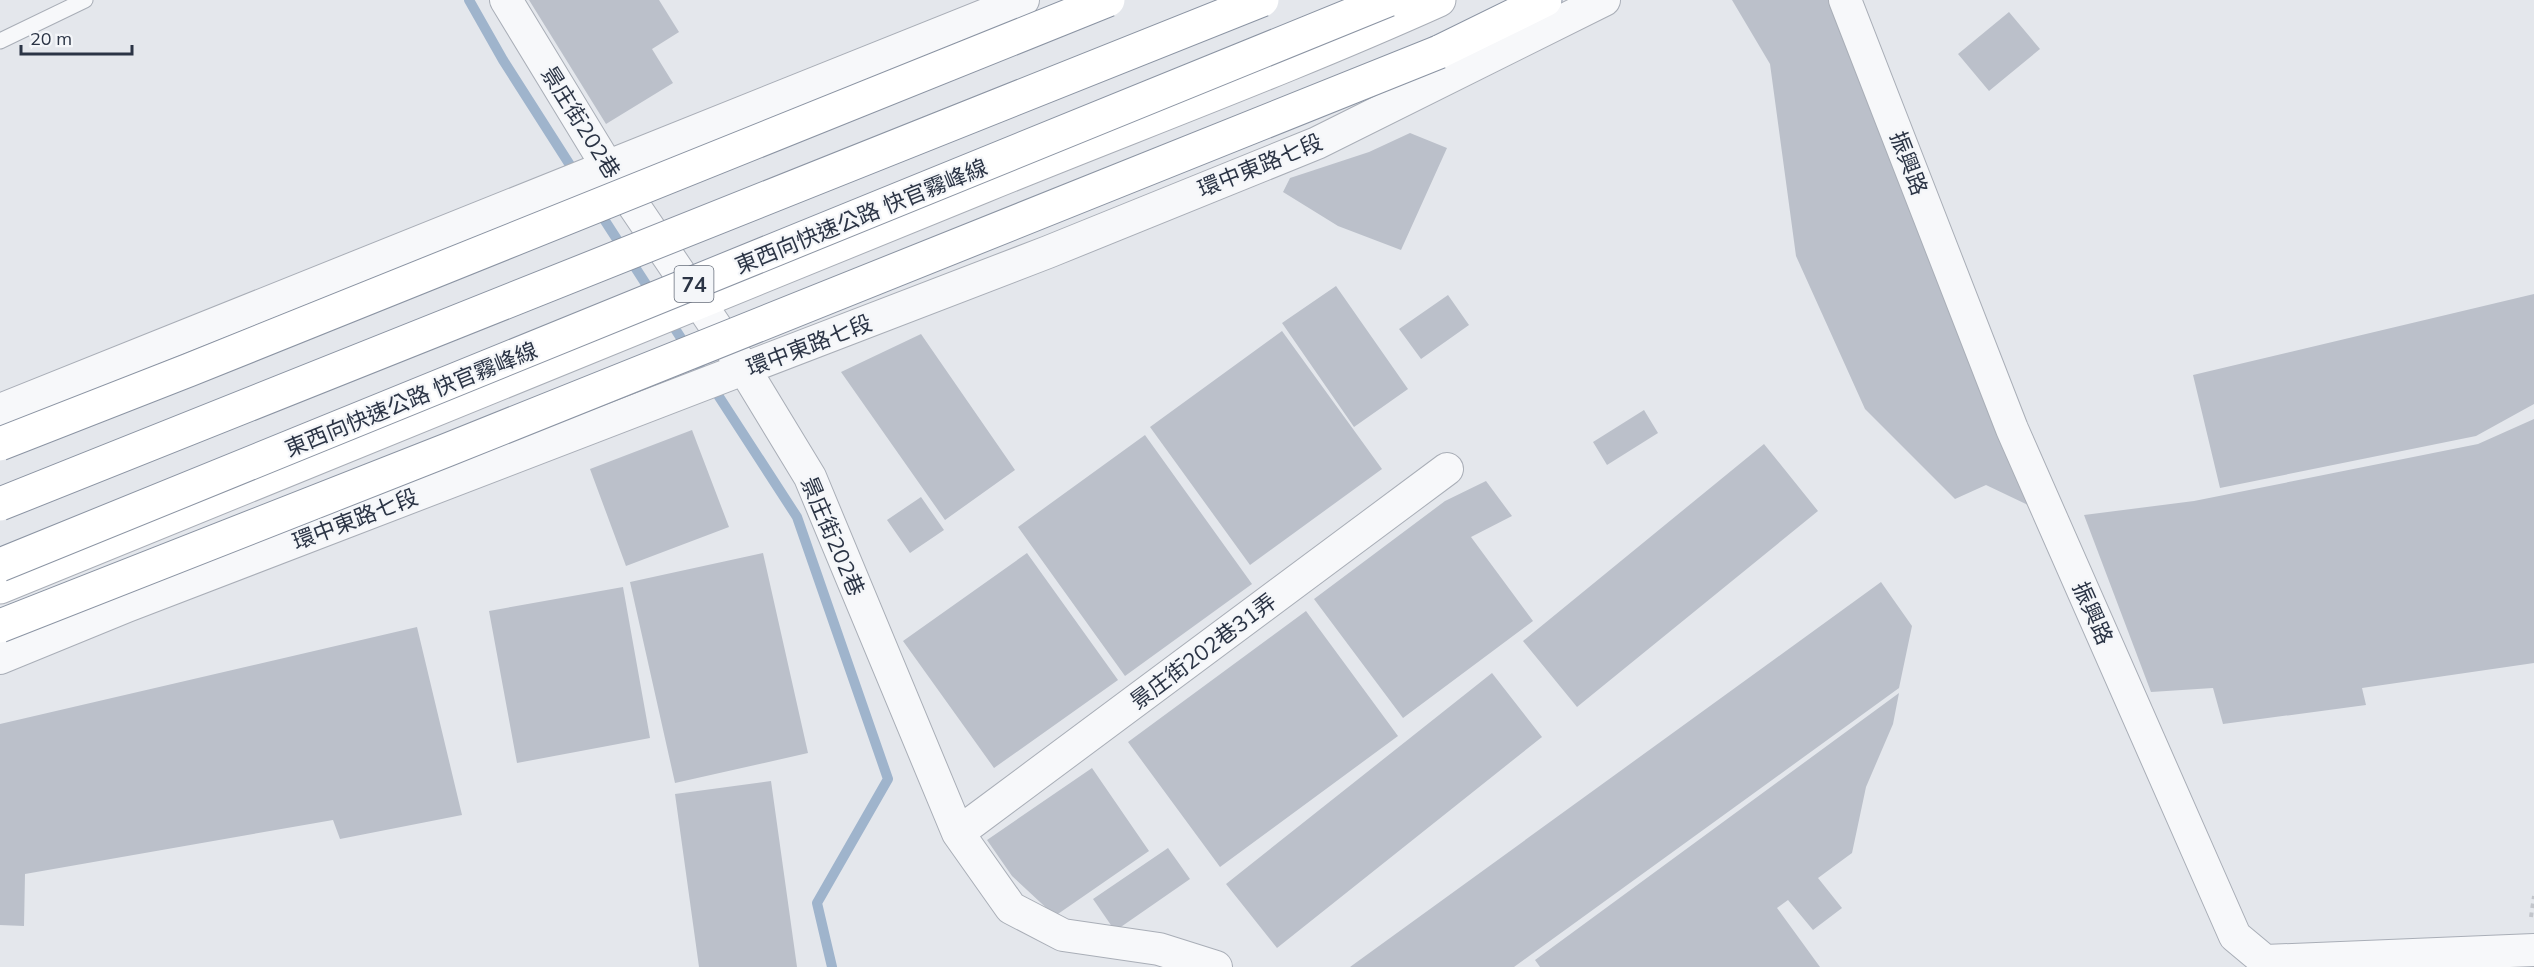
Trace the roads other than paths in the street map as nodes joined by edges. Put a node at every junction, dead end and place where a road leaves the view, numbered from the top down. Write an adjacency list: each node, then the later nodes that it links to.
1 (86, 0): 12 (lane)
2 (506, 0): 13 (street, 景庄街202巷)
3 (1023, 0): 13 (street)
4 (1108, 0): 18 (main road, bridge)
5 (1220, 0): 14 (main road)
6 (1262, 0): 21 (main road, 74, bridge)
7 (1388, 0): 22 (main road, 東西向快速公路 快官霧峰線 / 74, bridge)
8 (1439, 0): 15 (main road)
9 (1545, 0): 24 (main road, bridge)
10 (1604, 0): 16 (street, 環中東路七段)
11 (1845, 0): 27 (street, 振興路)
12 (0, 41)
13 (607, 166): 14 (street, 景庄街202巷); 17 (street)
14 (644, 234): 15 (street, 景庄街202巷); 20 (main road)
15 (692, 307): 16 (street, 景庄街202巷); 23 (main road)
16 (745, 370): 25 (street, 環中東路七段); 26 (street, 景庄街202巷)
17 (0, 410)
18 (0, 444)
19 (1447, 469): 26 (street, 景庄街202巷31弄)
20 (0, 490)
21 (0, 504)
22 (0, 565)
23 (0, 587)
24 (0, 626)
25 (0, 658)
26 (958, 833): 28 (street, 景庄街202巷)
27 (2534, 950)
28 (1216, 967)

